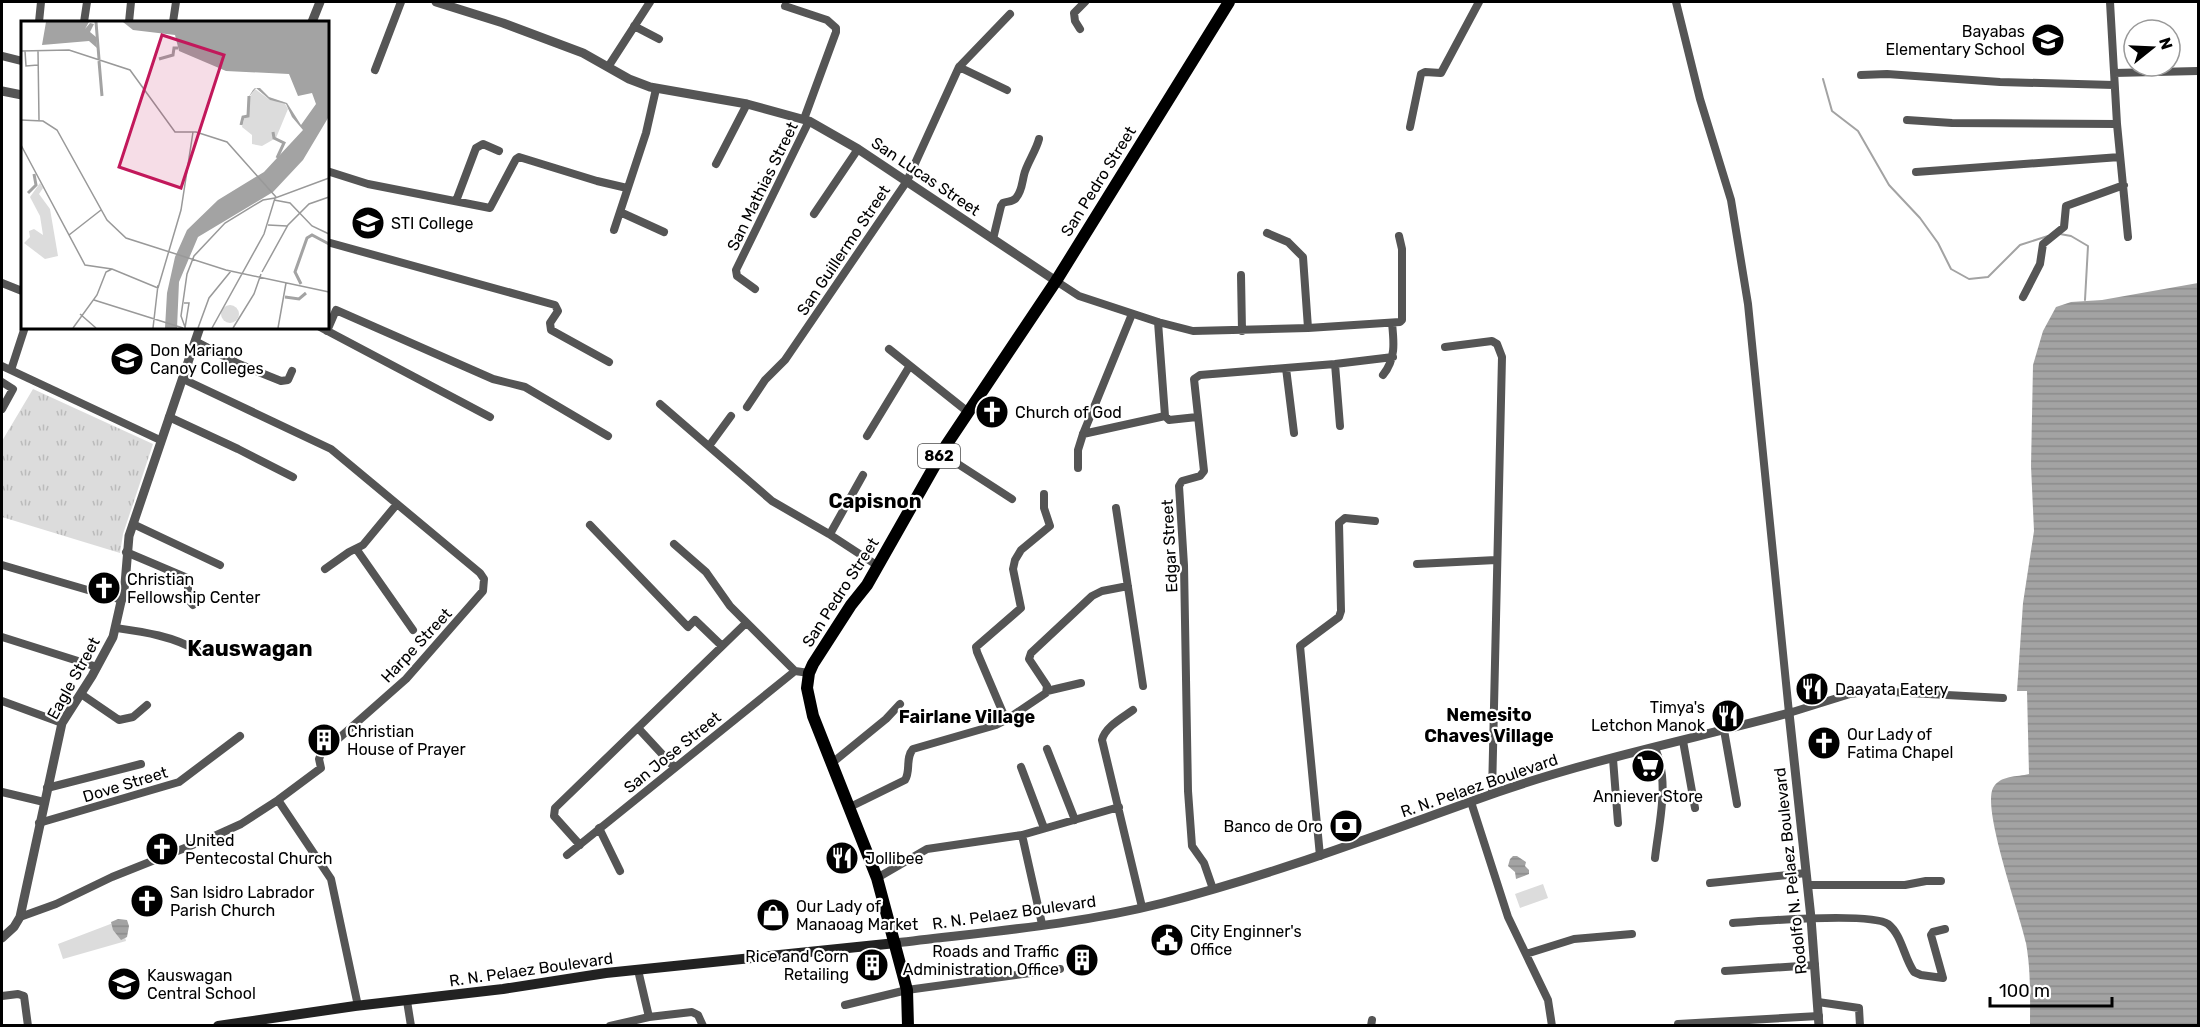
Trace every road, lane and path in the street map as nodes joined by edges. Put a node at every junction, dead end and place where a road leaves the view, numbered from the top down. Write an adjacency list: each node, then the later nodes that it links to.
1 (41, 2): 16 (street)
2 (87, 2): 17 (street)
3 (131, 2): 18 (street)
4 (176, 2): 19 (street)
5 (320, 2): 20 (street)
6 (402, 2): 28 (street)
7 (436, 2): 26 (street, San Lucas Street)
8 (650, 2): 21 (street)
9 (1085, 2): 22 (street)
10 (1229, 2): 63 (main road, San Pedro Street / 862)
11 (1479, 2): 41 (street)
12 (1676, 2): 149 (street)
13 (2110, 2): 30 (street)
14 (785, 6): 38 (street)
15 (1010, 14): 27 (street, San Guillermo Street)
16 (39, 21)
17 (84, 21)
18 (129, 21)
19 (174, 21)
20 (312, 21)
21 (634, 26): 23 (street); 26 (street)
22 (1080, 29)
23 (659, 39)
24 (2, 56): 25 (street)
25 (21, 62)
26 (608, 67): 33 (street, San Lucas Street)
27 (959, 67): 34 (street); 49 (street, San Guillermo Street)
28 (375, 70)
29 (2199, 71): 30 (street)
30 (2114, 73): 32 (street)
31 (1861, 75): 32 (street)
32 (2115, 85): 40 (street)
33 (656, 89): 37 (street, San Lucas Street); 51 (street)
34 (1007, 90)
35 (2, 91): 36 (street)
36 (21, 95)
37 (747, 104): 38 (street, San Lucas Street); 46 (street)
38 (806, 120): 43 (street, San Lucas Street); 65 (street, San Mathias Street)
39 (1907, 120): 40 (street)
40 (2117, 124): 45 (street)
41 (1410, 127)
42 (1039, 139): 60 (street)
43 (858, 149): 49 (street, San Lucas Street); 54 (street)
44 (498, 152): 52 (street)
45 (2120, 157): 48 (street); 50 (street)
46 (716, 164)
47 (328, 171): 52 (street)
48 (1916, 172)
49 (907, 181): 60 (street, San Lucas Street); 92 (street, San Guillermo Street)
50 (2124, 185): 59 (street); 67 (street)
51 (627, 188): 52 (street); 53 (street)
52 (456, 201)
53 (620, 212): 55 (street); 56 (street)
54 (814, 214)
55 (614, 230)
56 (664, 232)
57 (1267, 233): 74 (street)
58 (1399, 236): 71 (street, San Lucas Street)
59 (2128, 237)
60 (993, 240): 63 (street, San Lucas Street)
61 (328, 242): 81 (street)
62 (1241, 275): 76 (street)
63 (1056, 282): 68 (street, San Lucas Street); 94 (main road, San Pedro Street / 862)
64 (2, 283): 66 (street)
65 (755, 289)
66 (21, 291)
67 (2023, 297)
68 (1132, 314): 69 (street, San Lucas Street); 102 (street)
69 (1158, 322): 76 (street, San Lucas Street); 96 (street)
70 (328, 323): 103 (street)
71 (1392, 323): 74 (street, San Lucas Street); 80 (street)
72 (25, 328): 86 (street)
73 (200, 328): 77 (street, Eagle Street)
74 (1308, 328): 76 (street, San Lucas Street)
75 (324, 329): 98 (street)
76 (1242, 331)
77 (195, 341): 87 (street); 89 (street, Eagle Street)
78 (1445, 347): 122 (street)
79 (889, 349): 84 (street)
80 (1393, 357): 82 (street, Edgar Street); 88 (street)
81 (609, 362)
82 (1335, 364): 85 (street, Edgar Street); 100 (street)
83 (2, 366): 86 (street)
84 (909, 367): 94 (street); 104 (street)
85 (1286, 368): 99 (street, Edgar Street); 101 (street)
86 (11, 370): 105 (street)
87 (292, 371)
88 (1383, 375)
89 (183, 379): 97 (street, Eagle Street); 113 (street, Harpe Street)
90 (2, 382): 93 (street)
91 (660, 404): 106 (street)
92 (747, 406)
93 (2, 409)
94 (968, 412): 107 (main road, San Pedro Street / 862)
95 (731, 416): 106 (street)
96 (1165, 416): 99 (street); 102 (street)
97 (169, 417): 105 (street, Eagle Street); 110 (street)
98 (490, 417)
99 (1197, 417): 189 (street, Edgar Street)
100 (1340, 426)
101 (1294, 433)
102 (1083, 434): 108 (street)
103 (608, 436)
104 (867, 436)
105 (160, 440): 116 (street, Eagle Street)
106 (709, 446): 118 (street)
107 (941, 453): 112 (street); 126 (main road, San Pedro Street / 862)
108 (1078, 468)
109 (864, 475): 118 (street)
110 (293, 477)
111 (1044, 494): 150 (street)
112 (1012, 499)
113 (397, 504): 120 (street); 166 (street, Harpe Street)
114 (1116, 508): 128 (street)
115 (1375, 520): 181 (street)
116 (133, 524): 121 (street, Eagle Street); 125 (street)
117 (590, 525): 135 (street)
118 (830, 534): 126 (street)
119 (674, 544): 131 (street)
120 (357, 550): 127 (street); 133 (street)
121 (126, 552): 129 (street, Eagle Street); 130 (street)
122 (1496, 560): 123 (street); 165 (street)
123 (1417, 564)
124 (2, 565): 129 (street)
125 (220, 565)
126 (878, 566): 139 (main road, San Pedro Street / 862)
127 (325, 569)
128 (1128, 586): 141 (street); 142 (street)
129 (122, 600): 132 (street, Eagle Street)
130 (193, 605)
131 (746, 623): 135 (street); 138 (street)
132 (116, 628): 136 (street); 137 (street, Eagle Street)
133 (413, 630)
134 (2, 637): 137 (street)
135 (722, 646): 152 (street)
136 (198, 651)
137 (97, 667): 143 (street, Eagle Street)
138 (795, 671): 139 (street); 161 (street, San Jose Street)
139 (809, 673): 159 (main road, San Pedro Street)
140 (1081, 683): 142 (street)
141 (1143, 686)
142 (1047, 691): 150 (street)
143 (81, 694): 147 (street); 151 (street, Eagle Street)
144 (2003, 698): 149 (street)
145 (2, 701): 151 (street)
146 (900, 704): 159 (street)
147 (147, 705)
148 (1133, 710): 171 (street)
149 (1789, 713): 153 (street, R. N. Pelaez Boulevard); 184 (street, Rodolfo N. Pelaez Boulevard)
150 (1006, 720): 170 (street)
151 (62, 723): 163 (street, Eagle Street)
152 (638, 728): 161 (street); 179 (street)
153 (1724, 730): 155 (street, R. N. Pelaez Boulevard); 169 (street)
154 (240, 736): 174 (street, Dove Street)
155 (1683, 741): 156 (street, R. N. Pelaez Boulevard); 172 (street)
156 (1655, 748): 158 (street, R. N. Pelaez Boulevard); 182 (street)
157 (1047, 749): 173 (street)
158 (1613, 759): 165 (street, R. N. Pelaez Boulevard); 175 (street)
159 (832, 763): 170 (main road, San Pedro Street)
160 (141, 764): 163 (street)
161 (674, 767): 176 (street, San Jose Street)
162 (1021, 767): 177 (street)
163 (47, 788): 167 (street, Eagle Street)
164 (2, 792): 167 (street)
165 (1492, 794): 168 (street, R. N. Pelaez Boulevard)
166 (278, 800): 191 (street, Harpe Street); 209 (street)
167 (44, 802): 174 (street, Eagle Street)
168 (1471, 802): 181 (street, R. N. Pelaez Boulevard); 199 (street)
169 (1737, 804)
170 (850, 807): 185 (main road, San Pedro Street)
171 (1119, 807): 173 (street); 190 (street)
172 (1695, 808)
173 (1075, 820): 177 (street)
174 (39, 823): 191 (street, Eagle Street)
175 (1618, 823)
176 (599, 828): 179 (street, San Jose Street); 183 (street)
177 (1044, 828): 178 (street)
178 (1022, 834): 185 (street); 194 (street)
179 (580, 845): 180 (street, San Jose Street)
180 (567, 855)
181 (1320, 856): 189 (street, R. N. Pelaez Boulevard)
182 (1655, 858)
183 (620, 871)
184 (1806, 873): 187 (street); 188 (street, Rodolfo N. Pelaez Boulevard)
185 (878, 878): 198 (main road, San Pedro Street)
186 (1941, 881): 188 (street)
187 (1710, 883)
188 (1808, 885): 192 (street, Rodolfo N. Pelaez Boulevard)
189 (1213, 889): 190 (street, R. N. Pelaez Boulevard)
190 (1142, 908): 194 (street, R. N. Pelaez Boulevard)
191 (20, 917): 197 (street, Eagle Street)
192 (1811, 918): 193 (street); 195 (street); 200 (street, Rodolfo N. Pelaez Boulevard)
193 (1733, 922)
194 (1042, 924): 198 (street, R. N. Pelaez Boulevard)
195 (1945, 929)
196 (1632, 934): 199 (street)
197 (2, 938)
198 (896, 943): 202 (main road, R. N. Pelaez Boulevard); 204 (main road, San Pedro Street)
199 (1526, 954): 219 (street)
200 (1815, 965): 203 (street); 207 (street, Rodolfo N. Pelaez Boulevard)
201 (1060, 969): 204 (street)
202 (638, 970): 206 (main road, R. N. Pelaez Boulevard); 210 (street)
203 (1725, 971)
204 (907, 990): 208 (street); 218 (main road, San Pedro Street)
205 (2, 996): 213 (street)
206 (407, 1001): 209 (main road, R. N. Pelaez Boulevard); 215 (street)
207 (1818, 1002): 211 (street, Rodolfo N. Pelaez Boulevard); 220 (street)
208 (844, 1005)
209 (358, 1006): 214 (main road, R. N. Pelaez Boulevard)
210 (649, 1017): 216 (street); 217 (street)
211 (1819, 1021): 212 (street)
212 (1678, 1024)
213 (28, 1026)
214 (218, 1026)
215 (411, 1026)
216 (610, 1026)
217 (703, 1026)
218 (908, 1026)
219 (1551, 1026)
220 (1860, 1026)

